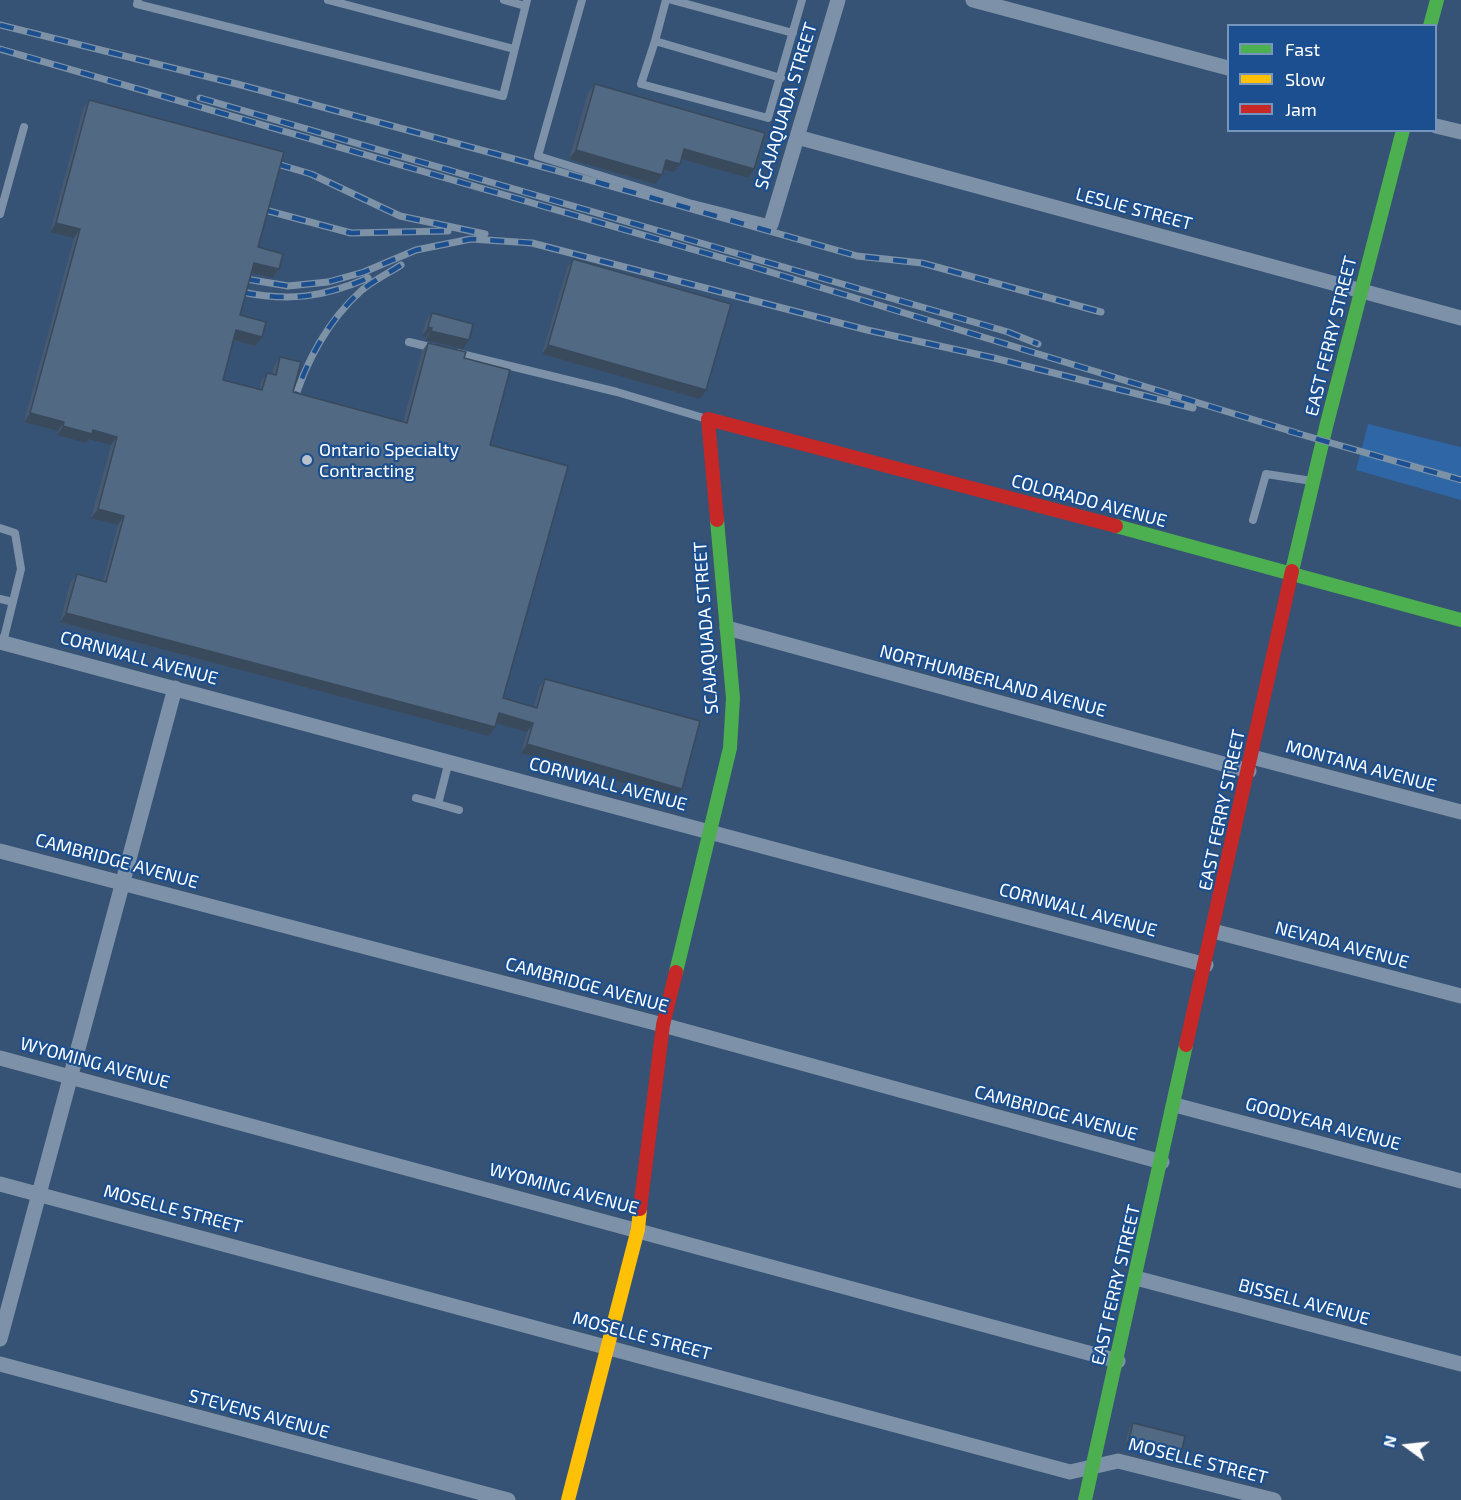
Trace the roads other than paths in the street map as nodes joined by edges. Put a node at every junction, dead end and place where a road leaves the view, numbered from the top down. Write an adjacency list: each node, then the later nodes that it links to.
1 (138, 0): 15 (lane)
2 (328, 0): 15 (lane)
3 (504, 0): 11 (lane)
4 (582, 0): 24 (lane)
5 (666, 0): 14 (lane)
6 (672, 0): 13 (lane)
7 (802, 0): 13 (lane)
8 (838, 0): 22 (street, SCAJAQUADA STREET)
9 (973, 0): 16 (street)
10 (1437, 0): 12 (street)
11 (526, 3): 15 (lane)
12 (1431, 24)
13 (793, 33): 17 (lane)
14 (655, 41): 17 (lane); 17 (lane)
15 (514, 49)
16 (1227, 68)
17 (781, 78)
18 (1437, 126): 21 (street)
19 (24, 127): 23 (lane)
20 (1402, 132): 25 (street, EAST FERRY STREET)
21 (1461, 132)
22 (797, 137): 24 (street, SCAJAQUADA STREET); 25 (street, LESLIE STREET)
23 (0, 214)
24 (771, 224)
25 (1361, 291): 26 (street, LESLIE STREET); 29 (street, EAST FERRY STREET)
26 (1461, 318)
27 (409, 342): 28 (lane)
28 (708, 419): 32 (street, COLORADO AVENUE); 36 (street, SCAJAQUADA STREET)
29 (1314, 482): 30 (lane); 32 (street, EAST FERRY STREET)
30 (1254, 520)
31 (0, 528): 34 (lane)
32 (1292, 572): 35 (street, COLORADO AVENUE); 40 (street, EAST FERRY STREET)
33 (0, 599): 34 (lane)
34 (13, 603): 37 (lane)
35 (1461, 620)
36 (727, 628): 40 (street, NORTHUMBERLAND AVENUE); 45 (street, SCAJAQUADA STREET)
37 (2, 642): 38 (street, CORNWALL AVENUE)
38 (175, 688): 39 (street, CORNWALL AVENUE); 47 (street)
39 (449, 761): 42 (lane); 45 (street, CORNWALL AVENUE)
40 (1250, 764): 44 (street, MONTANA AVENUE); 48 (street, EAST FERRY STREET)
41 (416, 798): 42 (lane)
42 (438, 804): 43 (lane)
43 (459, 810)
44 (1461, 812)
45 (709, 831): 49 (street, CORNWALL AVENUE); 51 (street, SCAJAQUADA STREET)
46 (0, 851): 47 (street, CAMBRIDGE AVENUE)
47 (123, 882): 51 (street, CAMBRIDGE AVENUE); 53 (street)
48 (1213, 932): 49 (street, EAST FERRY STREET); 50 (street, NEVADA AVENUE)
49 (1206, 965): 54 (street, EAST FERRY STREET)
50 (1461, 996)
51 (663, 1025): 55 (street, CAMBRIDGE AVENUE); 59 (street, SCAJAQUADA STREET)
52 (0, 1058): 53 (street, WYOMING AVENUE)
53 (71, 1077): 58 (street); 59 (street, WYOMING AVENUE)
54 (1175, 1105): 55 (street, EAST FERRY STREET); 56 (street, GOODYEAR AVENUE)
55 (1162, 1162): 60 (street, EAST FERRY STREET)
56 (1461, 1180)
57 (0, 1184): 58 (street, MOSELLE STREET)
58 (40, 1194): 61 (street); 62 (street, MOSELLE STREET)
59 (638, 1229): 62 (street, SCAJAQUADA STREET); 63 (street, WYOMING AVENUE)
60 (1136, 1278): 63 (street, EAST FERRY STREET); 65 (street, BISSELL AVENUE)
61 (0, 1339)
62 (607, 1348): 66 (street, MOSELLE STREET); 68 (street, SCAJAQUADA STREET)
63 (1118, 1361): 66 (street, EAST FERRY STREET)
64 (0, 1364): 67 (street, STEVENS AVENUE)
65 (1461, 1364)
66 (1094, 1467): 69 (street, EAST FERRY STREET); 70 (street, MOSELLE STREET)
67 (508, 1500)
68 (568, 1500)
69 (1085, 1500)
70 (1274, 1500)

